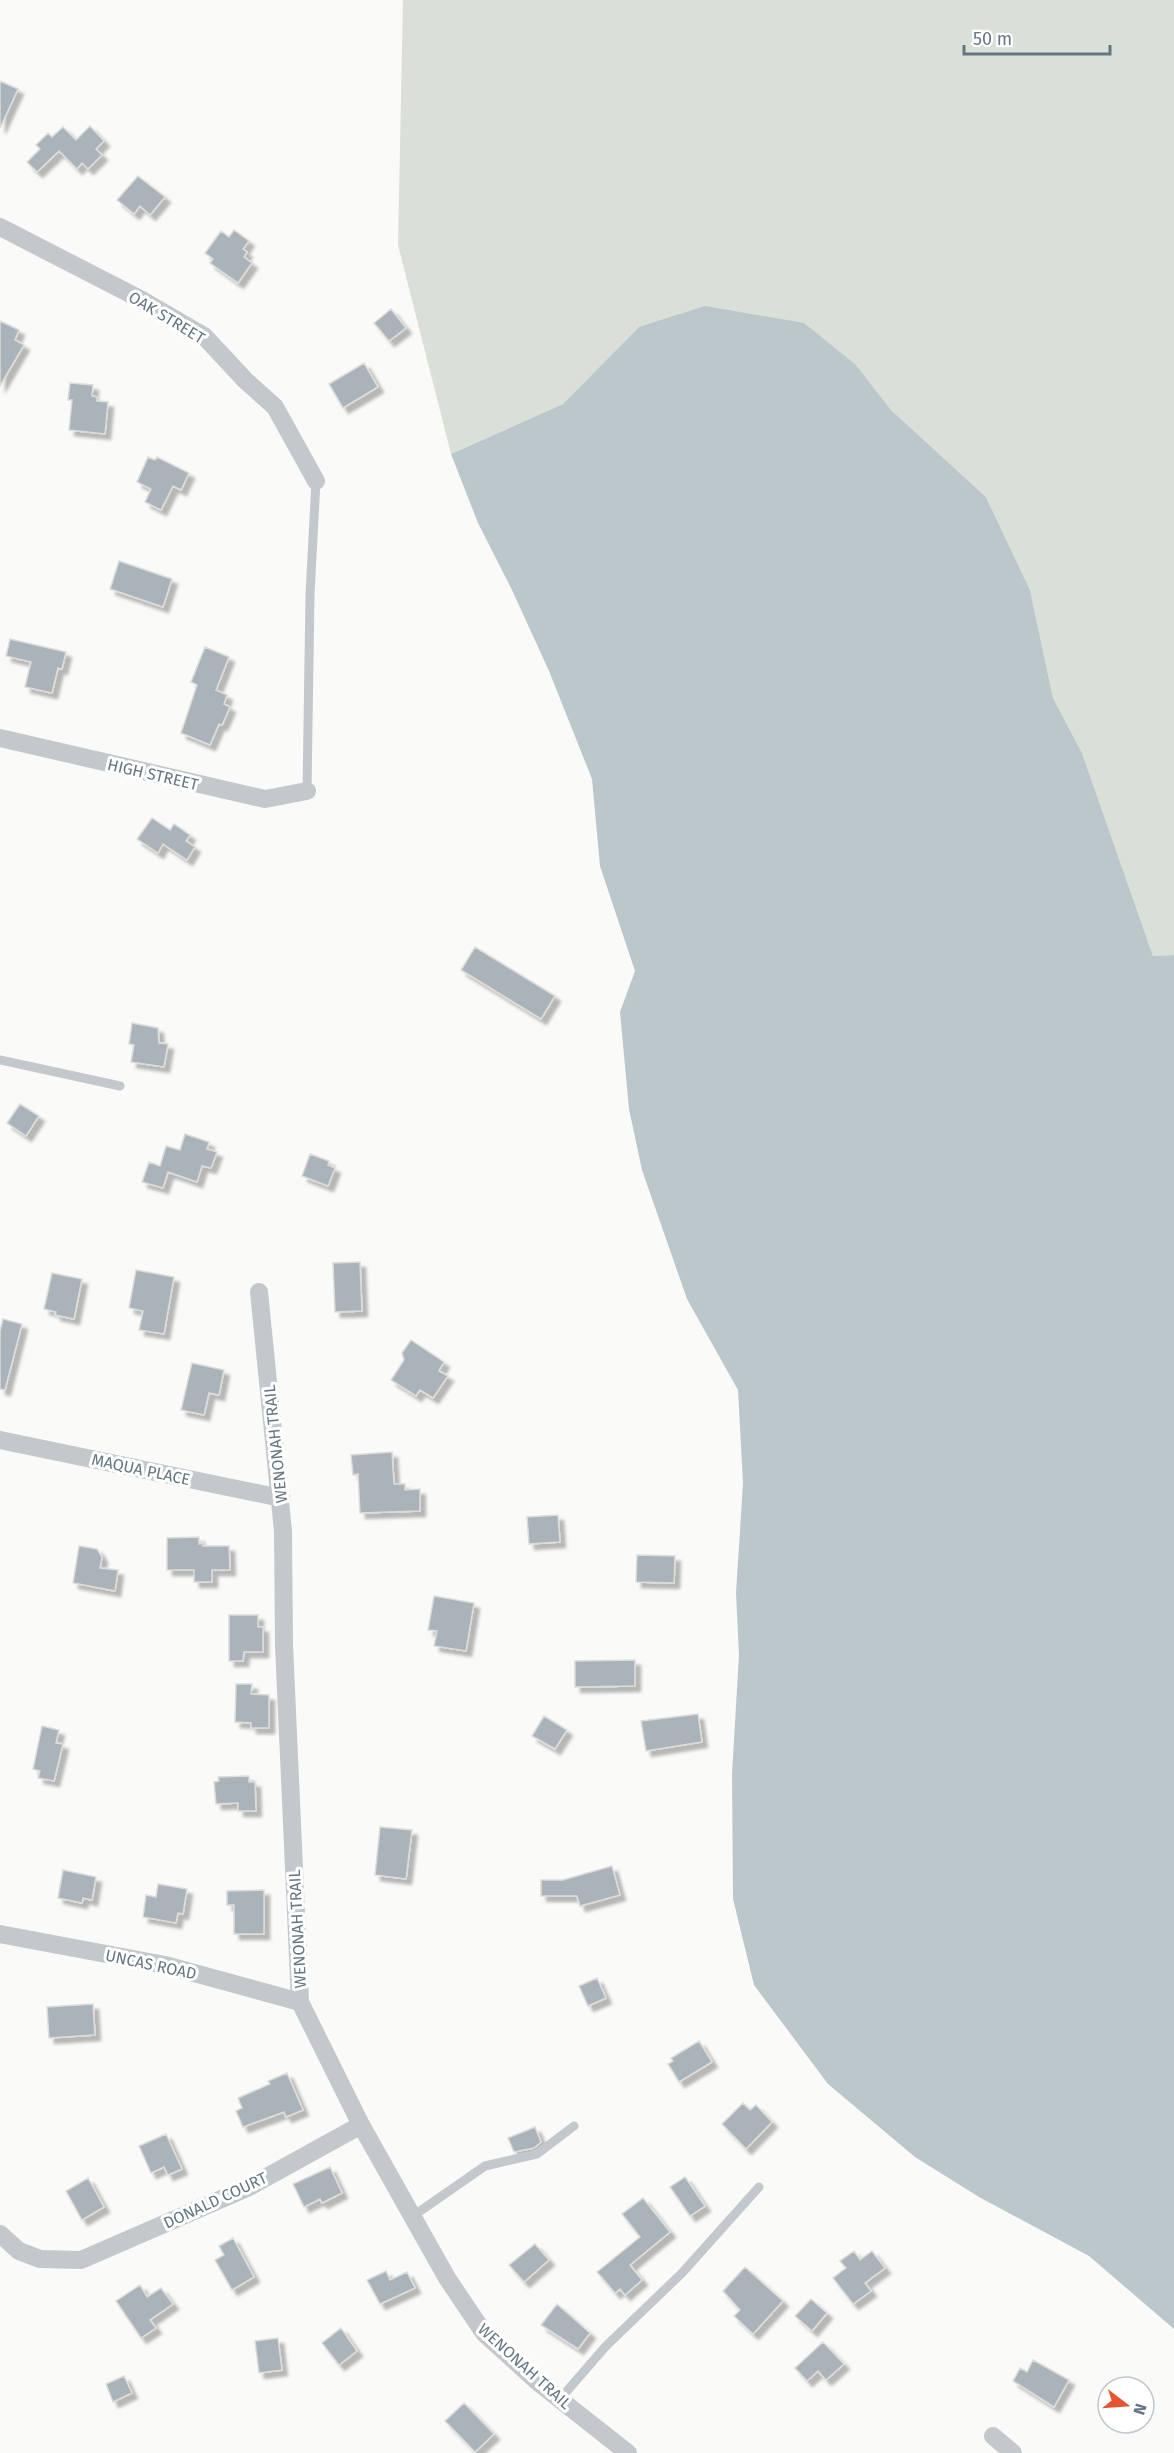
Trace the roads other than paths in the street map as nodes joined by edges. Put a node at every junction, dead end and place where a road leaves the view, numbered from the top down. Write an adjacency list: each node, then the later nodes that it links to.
1 (0, 227): 2 (street, OAK STREET)
2 (316, 481): 4 (lane)
3 (0, 738): 4 (street, HIGH STREET)
4 (307, 791)
5 (0, 1059): 6 (lane)
6 (120, 1086)
7 (260, 1292): 9 (street, WENONAH TRAIL)
8 (0, 1440): 9 (street, MAQUA PLACE)
9 (281, 1498): 11 (street, WENONAH TRAIL)
10 (0, 1934): 11 (street, UNCAS ROAD)
11 (300, 2002): 12 (street, WENONAH TRAIL)
12 (361, 2125): 15 (street, WENONAH TRAIL); 16 (street, DONALD COURT)
13 (574, 2126): 15 (lane)
14 (759, 2187): 17 (lane)
15 (413, 2217): 17 (street, WENONAH TRAIL)
16 (0, 2234)
17 (560, 2399): 19 (street, WENONAH TRAIL)
18 (993, 2436): 20 (street)
19 (628, 2453)
20 (1013, 2453)

